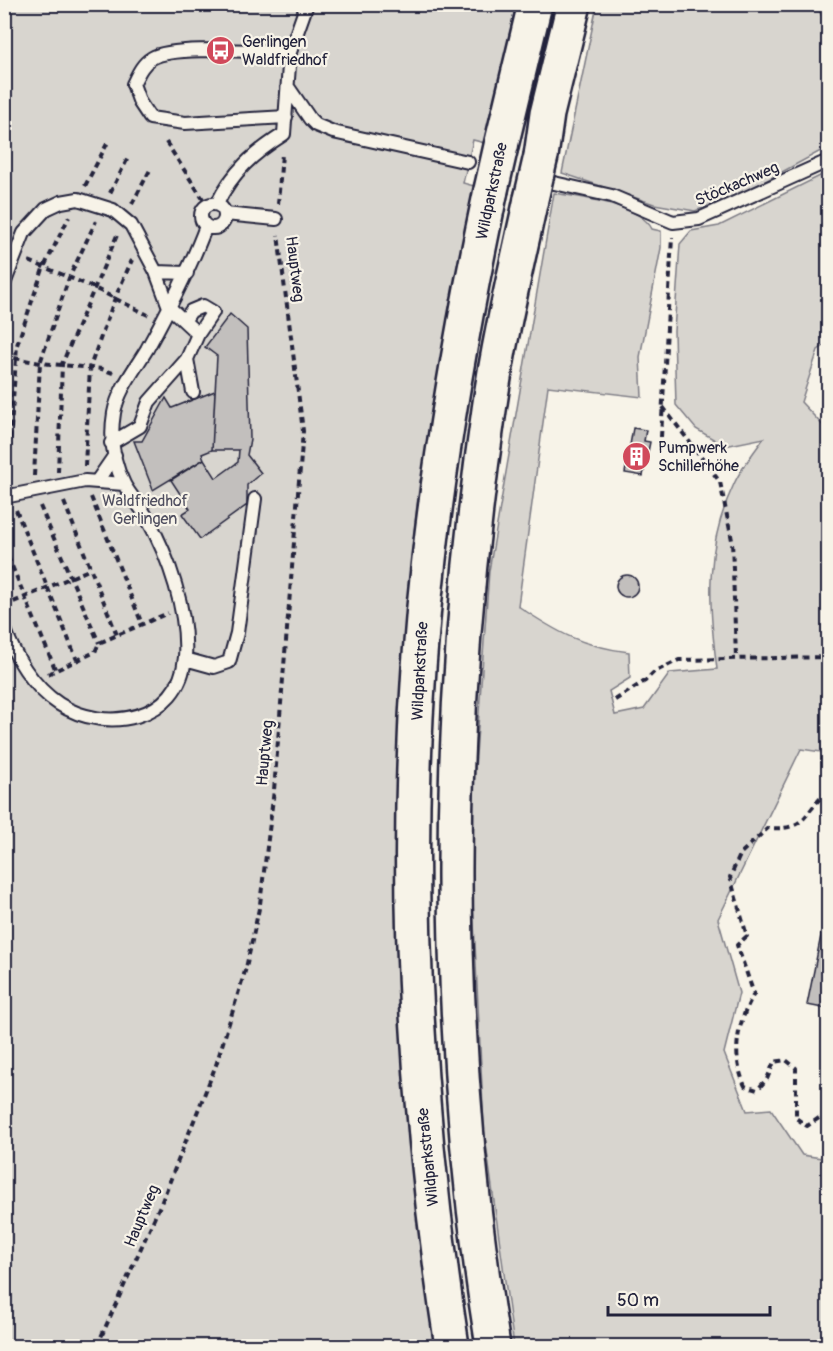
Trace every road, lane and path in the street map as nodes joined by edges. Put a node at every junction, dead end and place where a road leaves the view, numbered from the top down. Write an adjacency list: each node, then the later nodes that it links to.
1 (307, 4): 4 (lane)
2 (535, 4): 73 (highway, Wildparkstraße, bridge)
3 (574, 4): 14 (highway)
4 (290, 52): 5 (lane); 6 (lane)
5 (288, 87): 6 (lane); 12 (lane)
6 (286, 117): 7 (lane)
7 (284, 134): 17 (lane); 19 (path, Hauptweg)
8 (108, 142): 15 (path)
9 (166, 142): 17 (path)
10 (128, 158): 16 (path)
11 (828, 161): 20 (lane, Stöckachweg)
12 (468, 162)
13 (150, 170): 18 (path)
14 (542, 179): 20 (lane); 74 (highway)
15 (78, 199): 16 (lane); 23 (lane); 24 (path)
16 (103, 206): 18 (lane); 27 (path)
17 (217, 207): 19 (lane); 21 (lane); 21 (lane)
18 (124, 219): 22 (lane); 29 (path)
19 (276, 219): 72 (path, Hauptweg)
20 (673, 222): 43 (path)
21 (206, 226): 26 (lane)
22 (141, 242): 25 (lane); 30 (path)
23 (16, 254): 24 (path); 28 (lane)
24 (43, 269): 27 (path); 36 (path)
25 (156, 272): 26 (lane); 31 (lane)
26 (187, 273): 31 (lane)
27 (69, 278): 29 (path); 38 (path)
28 (4, 284)
29 (93, 288): 30 (path); 39 (path)
30 (115, 298): 33 (path); 40 (path)
31 (169, 307): 32 (lane); 33 (lane)
32 (184, 321): 34 (lane); 34 (lane)
33 (161, 322): 41 (lane)
34 (198, 334): 37 (lane)
35 (4, 356): 36 (path)
36 (15, 358): 38 (path); 50 (path)
37 (187, 359): 42 (lane); 45 (lane)
38 (40, 363): 39 (path); 49 (path)
39 (62, 364): 40 (path); 48 (path)
40 (90, 367): 41 (path); 46 (path)
41 (128, 378): 45 (lane)
42 (193, 392)
43 (663, 407): 44 (path); 64 (path)
44 (661, 437)
45 (113, 449): 46 (lane); 47 (lane)
46 (90, 481): 47 (lane); 48 (lane); 59 (path)
47 (124, 484): 58 (lane)
48 (57, 485): 49 (lane); 53 (path)
49 (33, 492): 50 (lane); 54 (path)
50 (7, 496): 55 (path)
51 (255, 499): 65 (lane)
52 (4, 547): 56 (path)
53 (91, 569): 54 (path); 61 (path)
54 (70, 579): 55 (path); 62 (path)
55 (47, 590): 56 (path); 66 (path)
56 (26, 599): 57 (path); 67 (path)
57 (4, 606)
58 (179, 608): 59 (path); 65 (lane)
59 (142, 624): 61 (path)
60 (4, 627): 68 (lane)
61 (117, 635): 62 (path)
62 (99, 643): 66 (path)
63 (828, 657): 64 (path)
64 (736, 658): 69 (path)
65 (185, 659): 68 (lane)
66 (77, 660): 67 (path)
67 (56, 671): 68 (path)
68 (34, 681)
69 (615, 700)
70 (828, 791): 71 (path)
71 (828, 1112)
72 (97, 1347)
73 (452, 1347)
74 (493, 1347)

